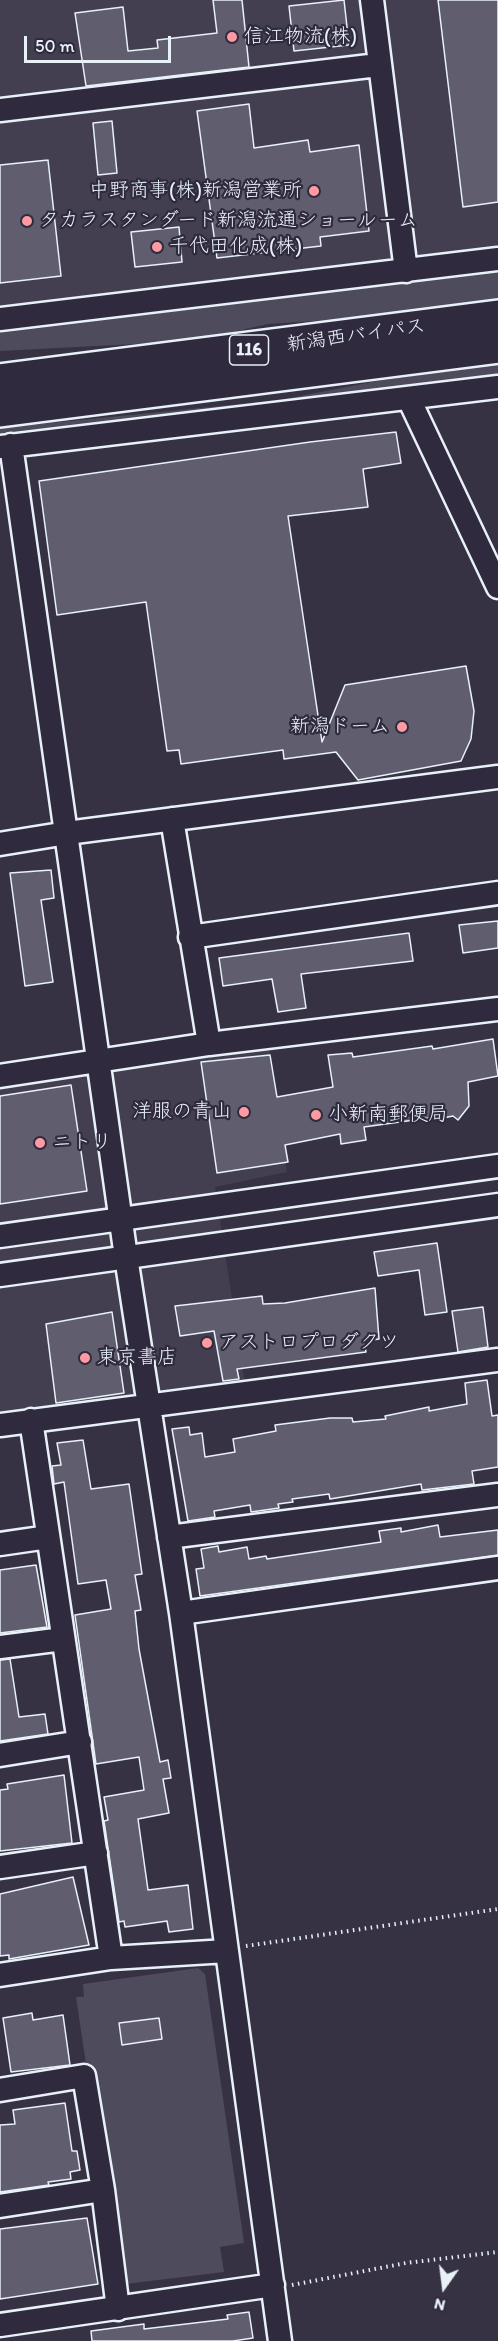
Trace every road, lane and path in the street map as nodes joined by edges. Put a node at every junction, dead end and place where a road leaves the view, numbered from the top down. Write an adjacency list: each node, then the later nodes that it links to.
1 (372, 0): 2 (street)
2 (378, 65): 3 (street); 5 (street)
3 (0, 110)
4 (498, 259): 5 (street)
5 (406, 271): 7 (street)
6 (498, 317): 9 (highway, 新潟西バイパス / 116)
7 (0, 319)
8 (498, 346): 14 (highway, 新潟西バイパス / 116)
9 (68, 374): 10 (highway); 11 (highway, 新潟西バイパス / 116)
10 (0, 375)
11 (0, 381)
12 (498, 387): 13 (street)
13 (409, 399): 15 (street); 16 (street)
14 (0, 410)
15 (5, 446): 19 (street)
16 (498, 587)
17 (498, 777): 18 (street)
18 (172, 819): 19 (street); 22 (street)
19 (67, 833): 20 (street); 25 (street)
20 (0, 844)
21 (498, 893): 22 (street)
22 (190, 937): 24 (street)
23 (498, 1008): 24 (street)
24 (209, 1044): 25 (street)
25 (98, 1062): 26 (street); 29 (street)
26 (0, 1076)
27 (498, 1166): 29 (street)
28 (498, 1205): 31 (street)
29 (121, 1219): 30 (street); 31 (street)
30 (0, 1236)
31 (126, 1257): 32 (street); 34 (street)
32 (0, 1275)
33 (498, 1360): 34 (street)
34 (150, 1406): 35 (street); 38 (street)
35 (31, 1420): 36 (street); 39 (street)
36 (0, 1425)
37 (498, 1495): 38 (street)
38 (169, 1537): 42 (street)
39 (48, 1538): 40 (street); 43 (street)
40 (0, 1544)
41 (498, 1568): 42 (street)
42 (181, 1613): 50 (street)
43 (63, 1639): 44 (street); 45 (street)
44 (0, 1647)
45 (80, 1742): 46 (street); 47 (street)
46 (0, 1755)
47 (96, 1853): 48 (street); 51 (street)
48 (0, 1868)
49 (498, 1909): 50 (path)
50 (227, 1951): 51 (street); 57 (street)
51 (111, 1958): 52 (street)
52 (0, 1975)
53 (0, 2090): 54 (street)
54 (104, 2190): 55 (street); 58 (street)
55 (0, 2206)
56 (498, 2252): 57 (path)
57 (273, 2285): 58 (street); 60 (street)
58 (118, 2309): 59 (street)
59 (0, 2325)
60 (280, 2341)

